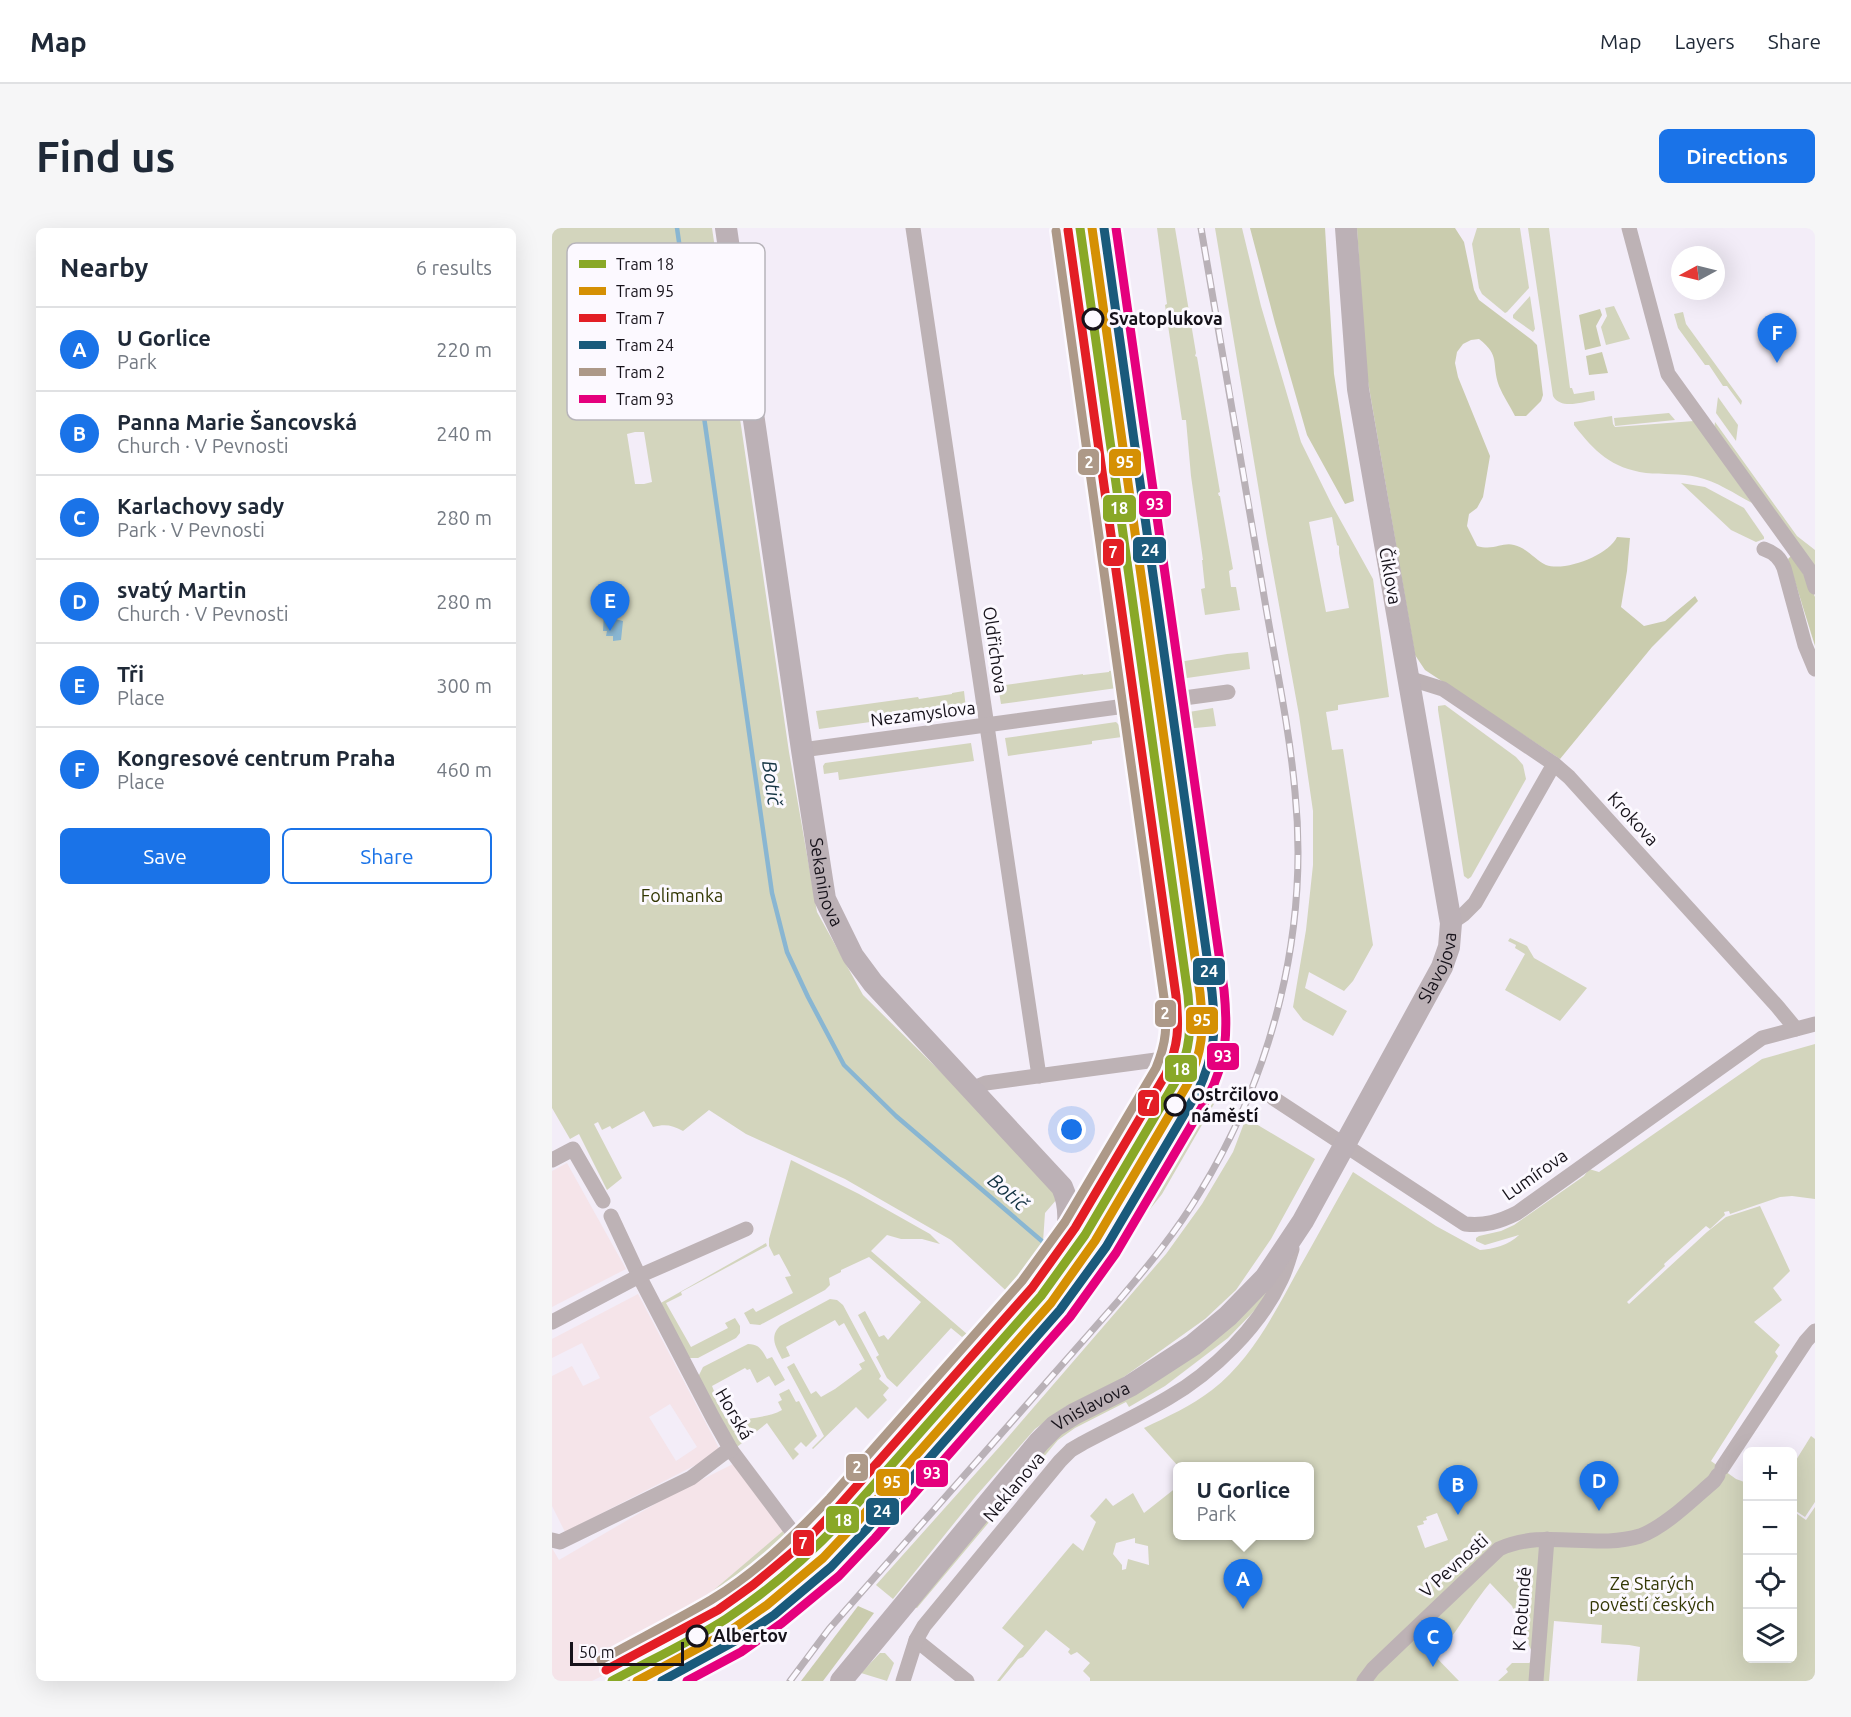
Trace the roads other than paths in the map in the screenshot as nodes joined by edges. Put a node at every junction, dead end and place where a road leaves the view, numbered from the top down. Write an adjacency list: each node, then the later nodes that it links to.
1 (726, 228): 6 (main road, Sekaninova)
2 (913, 228): 14 (street, Oldřichova)
3 (1084, 228): 13 (main road)
4 (1346, 228): 11 (main road, Čiklova)
5 (1629, 228): 9 (street)
6 (728, 243)
7 (754, 420): 15 (main road, Sekaninova)
8 (1764, 549): 10 (street)
9 (1815, 587)
10 (1815, 669)
11 (1408, 678): 16 (street, Krokova); 17 (main road, Čiklova)
12 (1228, 692): 13 (street, Nezamyslova)
13 (1151, 703): 14 (street, Nezamyslova); 20 (main road)
14 (986, 726): 15 (street, Nezamyslova); 21 (street, Oldřichova)
15 (802, 750): 22 (main road, Sekaninova)
16 (1554, 764): 17 (street, Slavojova); 19 (street, Krokova)
17 (1451, 922): 24 (main road, Slavojova)
18 (1815, 1024): 19 (street, Lumírova)
19 (1796, 1029): 24 (street, Lumírova)
20 (1185, 1071): 21 (street); 26 (main road)
21 (1039, 1077): 22 (street)
22 (972, 1089): 30 (main road, Sekaninova)
23 (1273, 1098): 24 (street, Lumírova)
24 (1345, 1146): 29 (main road, Vnislavova)
25 (552, 1160): 27 (street)
26 (1115, 1191): 30 (main road); 33 (main road)
27 (603, 1201)
28 (611, 1216): 32 (street, Horská)
29 (1303, 1221): 40 (street, Neklanova); 42 (main road, Vnislavova)
30 (1068, 1228): 33 (main road, Sekaninova)
31 (746, 1229): 32 (street)
32 (639, 1276): 34 (street); 36 (street, Horská)
33 (1036, 1308): 39 (main road)
34 (552, 1322)
35 (1815, 1331): 37 (street, V Pevnosti)
36 (731, 1450): 38 (street); 39 (street, Horská)
37 (1546, 1539): 45 (street, V Pevnosti); 46 (street, K Rotundě)
38 (552, 1540)
39 (814, 1548): 41 (main road); 41 (main road)
40 (916, 1640): 43 (street, Neklanova); 44 (street)
41 (625, 1679)
42 (841, 1681)
43 (903, 1681)
44 (967, 1681)
45 (1364, 1681)
46 (1536, 1681)

